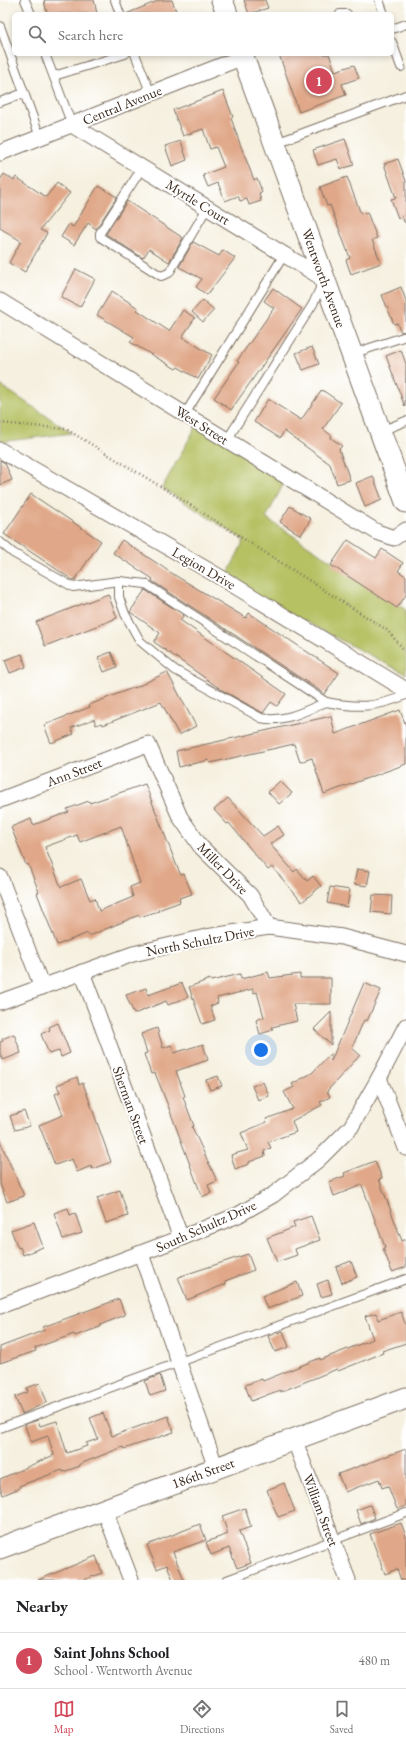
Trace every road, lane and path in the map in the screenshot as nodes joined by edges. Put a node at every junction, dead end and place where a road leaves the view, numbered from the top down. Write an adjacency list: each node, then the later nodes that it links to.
1 (25, 0): 5 (lane)
2 (115, 0): 6 (lane)
3 (222, 0): 7 (street)
4 (379, 0): 8 (lane)
5 (30, 12)
6 (119, 12)
7 (227, 12)
8 (383, 12)
9 (406, 24): 11 (lane)
10 (0, 26): 20 (lane)
11 (394, 28)
12 (394, 48): 18 (lane)
13 (46, 56): 19 (lane)
14 (119, 56): 19 (lane)
15 (136, 56): 21 (lane)
16 (241, 56): 21 (street, Central Avenue)
17 (243, 56): 26 (street, Wentworth Avenue)
18 (401, 67)
19 (54, 76): 24 (lane)
20 (24, 93): 23 (lane); 25 (lane)
21 (151, 94): 24 (street, Central Avenue)
22 (406, 95): 26 (lane)
23 (0, 102)
24 (72, 125): 25 (street, Central Avenue); 28 (street, Myrtle Court)
25 (40, 138): 27 (street, Central Avenue)
26 (275, 143): 31 (street, Wentworth Avenue)
27 (0, 152)
28 (142, 168): 29 (street, Myrtle Court); 29 (lane)
29 (208, 208): 30 (street, Myrtle Court)
30 (284, 255): 31 (street, Myrtle Court); 35 (lane)
31 (324, 279): 34 (street, Wentworth Avenue); 39 (lane)
32 (0, 301): 35 (street, West Street)
33 (406, 336): 34 (lane)
34 (352, 354): 38 (street, Wentworth Avenue)
35 (185, 414): 39 (street, West Street)
36 (406, 421): 38 (lane)
37 (0, 423): 45 (path)
38 (380, 431): 41 (street, Wentworth Avenue)
39 (227, 440): 42 (street, West Street)
40 (0, 450): 46 (street, Legion Drive)
41 (406, 502)
42 (406, 530)
43 (0, 542): 44 (lane)
44 (119, 581): 48 (lane); 48 (lane)
45 (406, 652)
46 (406, 690)
47 (406, 695): 48 (lane)
48 (326, 702)
49 (148, 744): 50 (street, Ann Street); 52 (street, Miller Drive)
50 (0, 800)
51 (0, 877): 55 (street)
52 (269, 928): 53 (street, North Schultz Drive); 54 (street, North Schultz Drive)
53 (406, 954)
54 (82, 972): 55 (street, North Schultz Drive); 60 (street, Sherman Street)
55 (42, 987): 56 (street, North Schultz Drive)
56 (0, 1002)
57 (406, 1026): 58 (street, South Schultz Drive)
58 (379, 1078): 59 (street); 60 (street, South Schultz Drive)
59 (406, 1148)
60 (181, 1238): 61 (street, South Schultz Drive)
61 (141, 1254): 63 (street, South Schultz Drive); 64 (street)
62 (406, 1279): 64 (lane)
63 (0, 1306)
64 (179, 1362): 66 (lane); 68 (street)
65 (406, 1398): 67 (street, 186th Street)
66 (0, 1428)
67 (294, 1439): 68 (street, 186th Street); 71 (street, William Street)
68 (216, 1468): 69 (street, 186th Street)
69 (104, 1509): 72 (street, 186th Street); 74 (street)
70 (406, 1513): 71 (lane)
71 (333, 1540): 73 (lane); 76 (street, William Street)
72 (0, 1548)
73 (240, 1578): 75 (lane)
74 (131, 1580)
75 (227, 1580)
76 (348, 1580)

